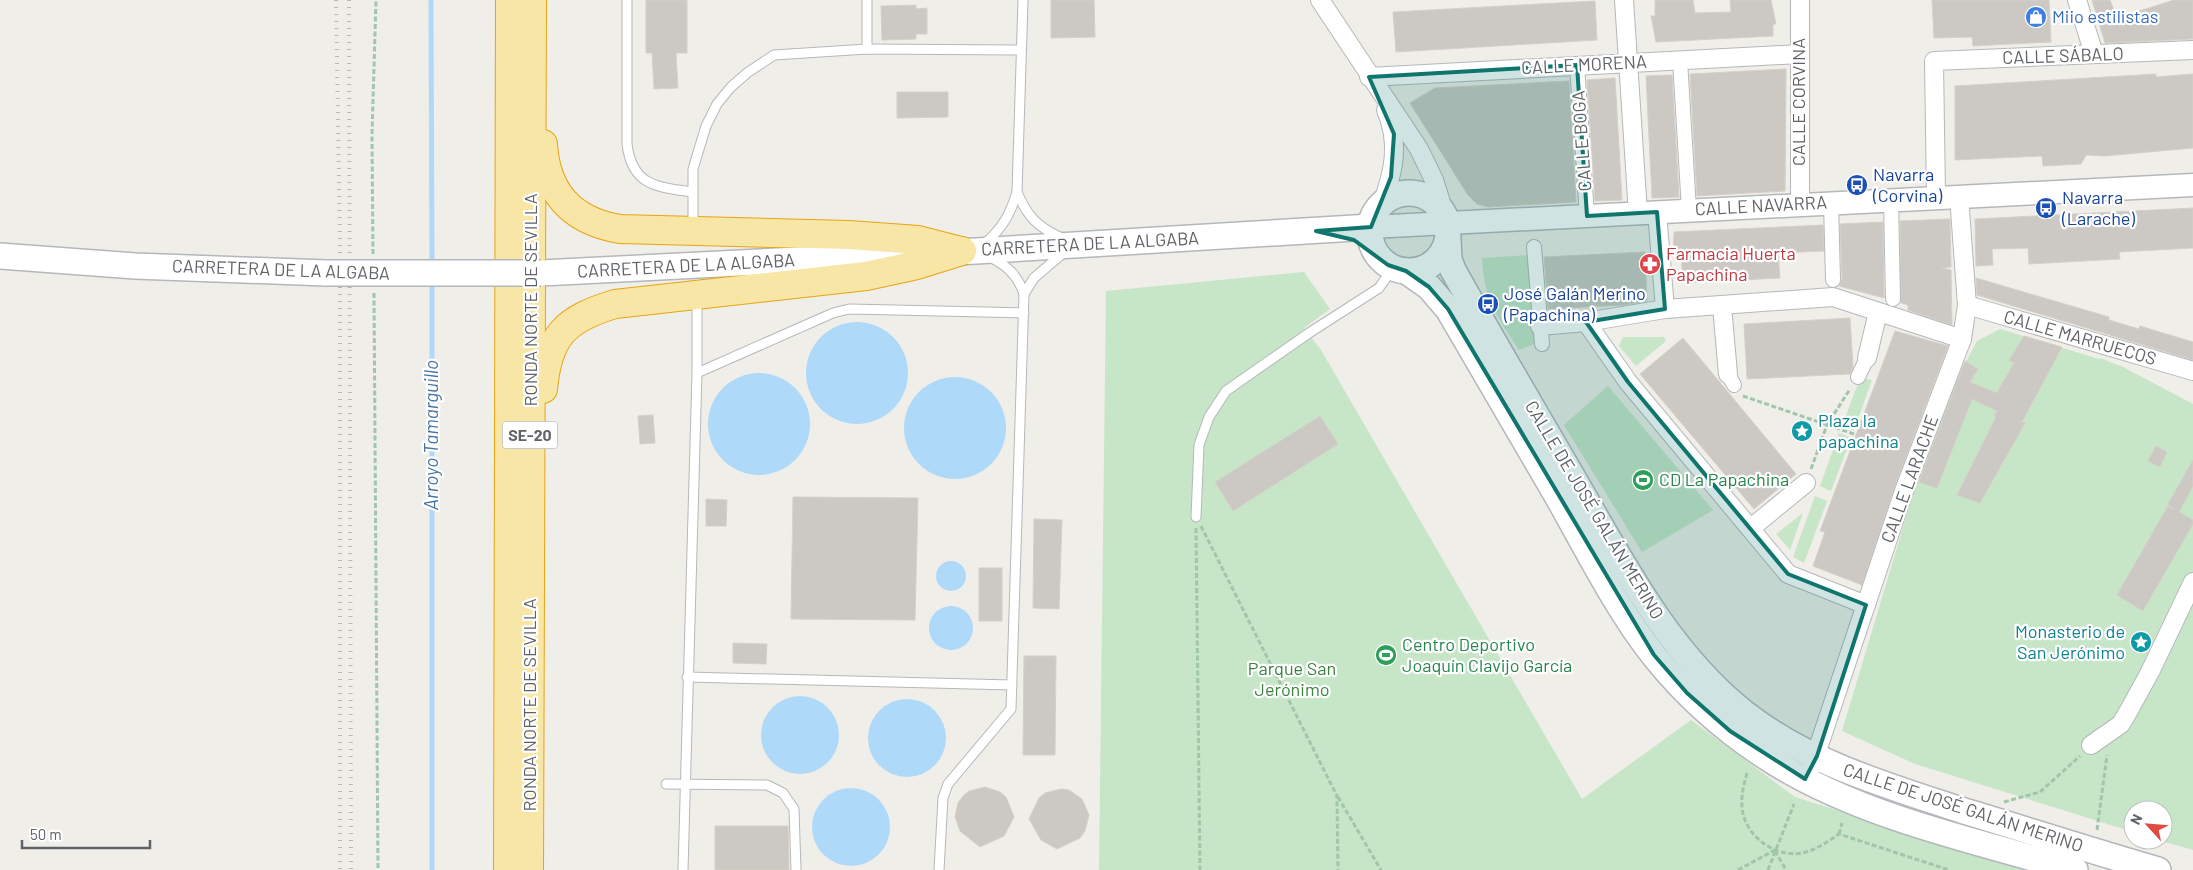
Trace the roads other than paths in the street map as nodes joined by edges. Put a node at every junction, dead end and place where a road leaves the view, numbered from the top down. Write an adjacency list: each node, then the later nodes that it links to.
1 (510, 0): 70 (highway, RONDA NORTE DE SEVILLA / SE-20)
2 (534, 0): 37 (highway); 60 (highway, RONDA NORTE DE SEVILLA / SE-20)
3 (627, 0): 20 (lane)
4 (867, 0): 10 (lane)
5 (1023, 0): 11 (lane)
6 (1320, 0): 18 (street)
7 (1624, 0): 16 (street)
8 (1800, 0): 13 (street, CALLE CORVINA)
9 (2078, 0): 14 (street)
10 (867, 49): 11 (lane); 20 (lane)
11 (1021, 50): 21 (lane)
12 (2193, 50): 14 (street, CALLE SÁBALO)
13 (1800, 54): 15 (street, CALLE MORENA); 26 (street, CALLE CORVINA)
14 (2094, 54): 23 (street, CALLE SÁBALO)
15 (1680, 60): 16 (street, CALLE MORENA); 28 (street)
16 (1628, 63): 17 (street, CALLE MORENA); 29 (street)
17 (1577, 65): 18 (street, CALLE MORENA); 30 (street, CALLE BOGA)
18 (1373, 82): 27 (street); 32 (street)
19 (2193, 185): 22 (street, CALLE NAVARRA)
20 (693, 192): 31 (lane)
21 (1017, 192): 35 (lane); 37 (lane)
22 (1959, 196): 23 (street, CALLE NAVARRA); 43 (street, CALLE LARACHE)
23 (1936, 197): 24 (street, CALLE NAVARRA)
24 (1891, 199): 25 (street, CALLE NAVARRA); 45 (street)
25 (1831, 202): 26 (street, CALLE NAVARRA); 40 (street)
26 (1800, 203): 28 (street, CALLE NAVARRA)
27 (1382, 204): 32 (main road); 33 (main road)
28 (1689, 210): 29 (street, CALLE NAVARRA)
29 (1648, 212): 30 (street, CALLE NAVARRA); 46 (street)
30 (1587, 216): 32 (street, CALLE NAVARRA)
31 (693, 220)
32 (1446, 225): 33 (street, CALLE NAVARRA); 39 (main road); 66 (main road, CALLE DE JOSÉ GALÁN MERINO)
33 (1371, 227): 34 (main road, CARRETERA DE LA ALGABA); 39 (main road)
34 (1316, 231): 35 (main road, CARRETERA DE LA ALGABA); 39 (main road, CALLE DE JOSÉ GALÁN MERINO)
35 (1079, 245): 37 (main road, CARRETERA DE LA ALGABA); 41 (lane)
36 (1534, 247): 49 (street)
37 (969, 251): 38 (main road, CARRETERA DE LA ALGABA, bridge); 41 (lane); 60 (highway)
38 (0, 256)
39 (1393, 265): 58 (lane); 67 (main road, CALLE DE JOSÉ GALÁN MERINO)
40 (1833, 287): 44 (street); 45 (street)
41 (1024, 294): 47 (lane)
42 (697, 302): 54 (lane)
43 (1967, 305): 50 (street, CALLE LARACHE); 53 (street, CALLE MARRUECOS)
44 (1722, 306): 46 (street); 56 (street)
45 (1889, 308): 50 (street); 52 (street)
46 (1664, 309): 48 (street)
47 (1024, 313): 54 (lane); 64 (lane)
48 (1586, 322): 49 (street); 59 (street)
49 (1540, 326): 51 (street)
50 (1962, 339): 62 (street, CALLE LARACHE)
51 (1542, 344)
52 (1867, 358): 55 (street)
53 (2193, 371)
54 (697, 373): 63 (lane)
55 (1858, 377)
56 (1731, 379)
57 (1806, 483): 59 (street)
58 (1196, 517)
59 (1751, 528): 62 (street)
60 (530, 572): 71 (highway, RONDA NORTE DE SEVILLA / SE-20)
61 (2193, 582): 65 (street)
62 (1866, 605): 66 (street, CALLE LARACHE)
63 (687, 677): 64 (lane); 69 (lane)
64 (1012, 685): 74 (lane)
65 (2091, 745)
66 (1817, 756): 67 (street, CALLE LARACHE); 76 (main road, CALLE DE JOSÉ GALÁN MERINO)
67 (1805, 779): 75 (main road, CALLE DE JOSÉ GALÁN MERINO)
68 (666, 784): 69 (lane)
69 (685, 784): 72 (lane); 73 (lane)
70 (508, 870)
71 (530, 870)
72 (683, 870)
73 (796, 870)
74 (939, 870)
75 (2074, 870)
76 (2158, 870)

